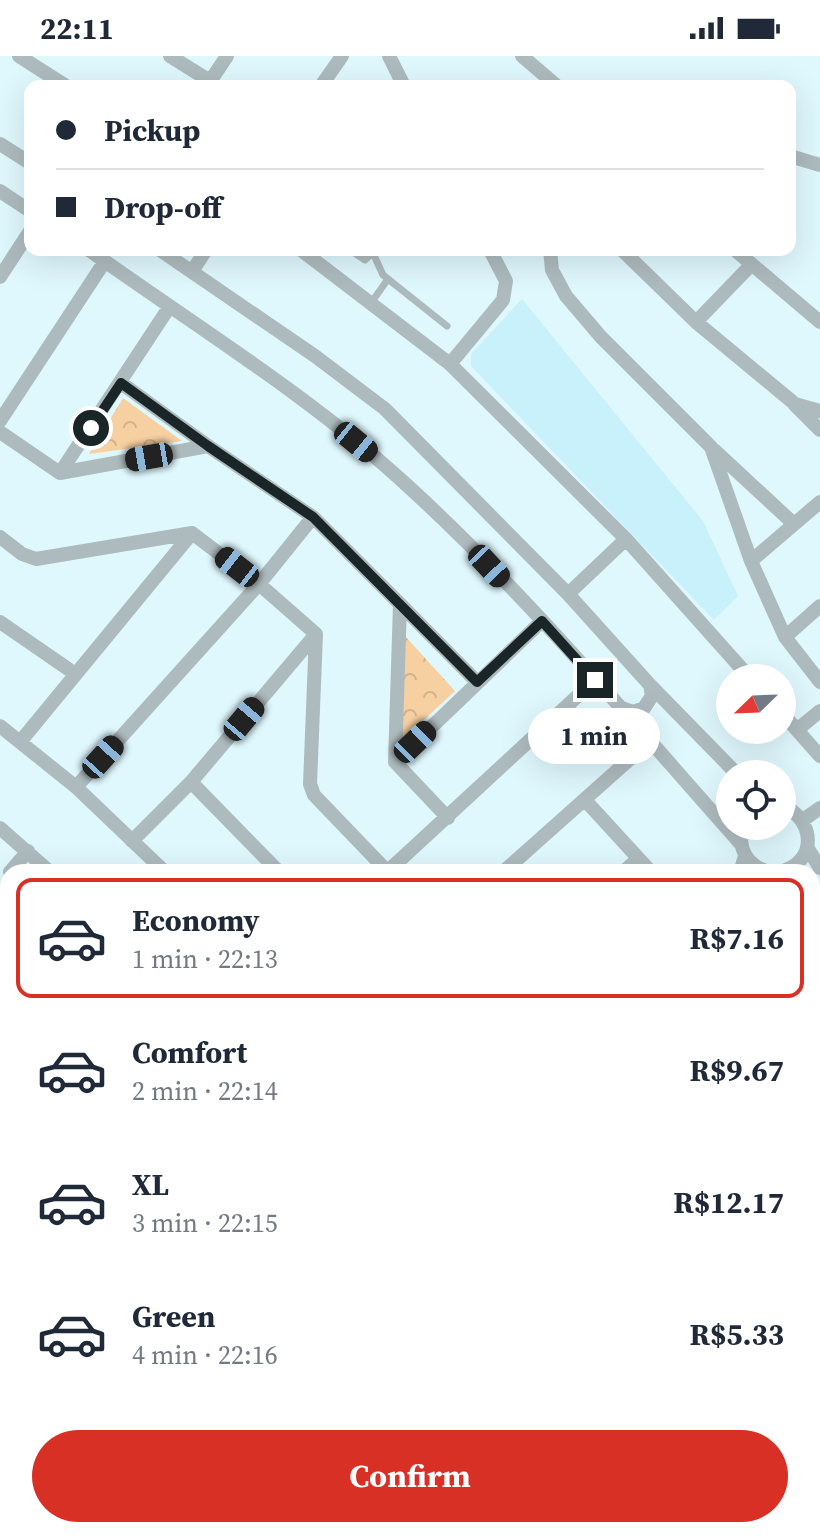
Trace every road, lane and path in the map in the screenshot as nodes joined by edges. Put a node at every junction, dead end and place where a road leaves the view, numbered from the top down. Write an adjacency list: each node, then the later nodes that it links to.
1 (19, 56): 7 (street)
2 (170, 56): 8 (street)
3 (227, 56): 9 (street)
4 (342, 56): 10 (street)
5 (389, 56): 11 (street)
6 (522, 56): 12 (street)
7 (57, 80)
8 (204, 80)
9 (210, 80)
10 (325, 80)
11 (401, 80)
12 (550, 80)
13 (0, 144): 15 (street)
14 (796, 158): 16 (street)
15 (24, 159)
16 (820, 165)
17 (0, 191): 18 (street)
18 (24, 207)
19 (24, 240): 32 (street)
20 (98, 256): 29 (street)
21 (170, 256): 31 (street)
22 (202, 256): 31 (street)
23 (310, 256): 34 (street)
24 (376, 256): 33 (lane)
25 (493, 256): 39 (street)
26 (551, 256): 47 (street)
27 (628, 256): 36 (street)
28 (741, 256): 30 (street)
29 (105, 261): 35 (street); 43 (street)
30 (751, 265): 36 (street); 37 (street)
31 (193, 270): 57 (street)
32 (0, 277)
33 (388, 279): 34 (lane); 38 (lane)
34 (371, 303): 39 (street)
35 (170, 306): 40 (street); 60 (street)
36 (696, 322): 41 (street)
37 (820, 322)
38 (447, 326)
39 (450, 364): 54 (street)
40 (121, 383): 46 (street); 48 (street)
41 (795, 404): 42 (street); 44 (street)
42 (820, 411)
43 (0, 421)
44 (820, 430)
45 (0, 432): 48 (street)
46 (208, 446): 48 (street); 50 (street)
47 (711, 447): 51 (street); 55 (street)
48 (60, 473)
49 (820, 502): 51 (street)
50 (313, 517): 56 (street); 58 (street)
51 (794, 524): 55 (street)
52 (192, 533): 53 (street); 56 (street); 65 (street)
53 (0, 537)
54 (626, 539): 57 (street); 64 (street)
55 (751, 561): 63 (street)
56 (259, 584): 62 (street); 80 (street)
57 (568, 594): 69 (street)
58 (400, 604): 67 (street); 78 (street)
59 (820, 606): 63 (street)
60 (542, 621): 66 (street); 67 (street)
61 (0, 622): 65 (street)
62 (316, 634): 79 (street); 97 (street)
63 (785, 637): 68 (street)
64 (738, 664)
65 (74, 673): 74 (street)
66 (595, 680): 70 (street); 84 (street)
67 (477, 682): 78 (street)
68 (820, 682)
69 (650, 685): 70 (street); 77 (street)
70 (622, 708): 75 (street)
71 (820, 711): 73 (street)
72 (0, 726): 74 (street)
73 (797, 730): 76 (street)
74 (20, 742): 80 (street)
75 (649, 742): 81 (street); 90 (street)
76 (820, 756)
77 (723, 760)
78 (395, 762): 84 (street)
79 (191, 782): 88 (street); 96 (street)
80 (76, 787): 88 (street)
81 (585, 800): 92 (street); 99 (street)
82 (820, 808): 85 (street)
83 (796, 813): 85 (street)
84 (448, 818): 98 (street)
85 (803, 820): 89 (street)
86 (0, 828): 91 (street)
87 (743, 840): 90 (street)
88 (132, 841): 95 (street)
89 (807, 847): 104 (street); 105 (street)
90 (743, 850): 102 (street); 103 (street)
91 (28, 851): 93 (street); 94 (street)
92 (638, 859): 100 (street); 101 (street)
93 (17, 864)
94 (42, 864)
95 (156, 864)
96 (271, 864)
97 (380, 864)
98 (397, 864)
99 (512, 864)
100 (632, 864)
101 (643, 864)
102 (741, 864)
103 (754, 864)
104 (799, 864)
105 (818, 864)

